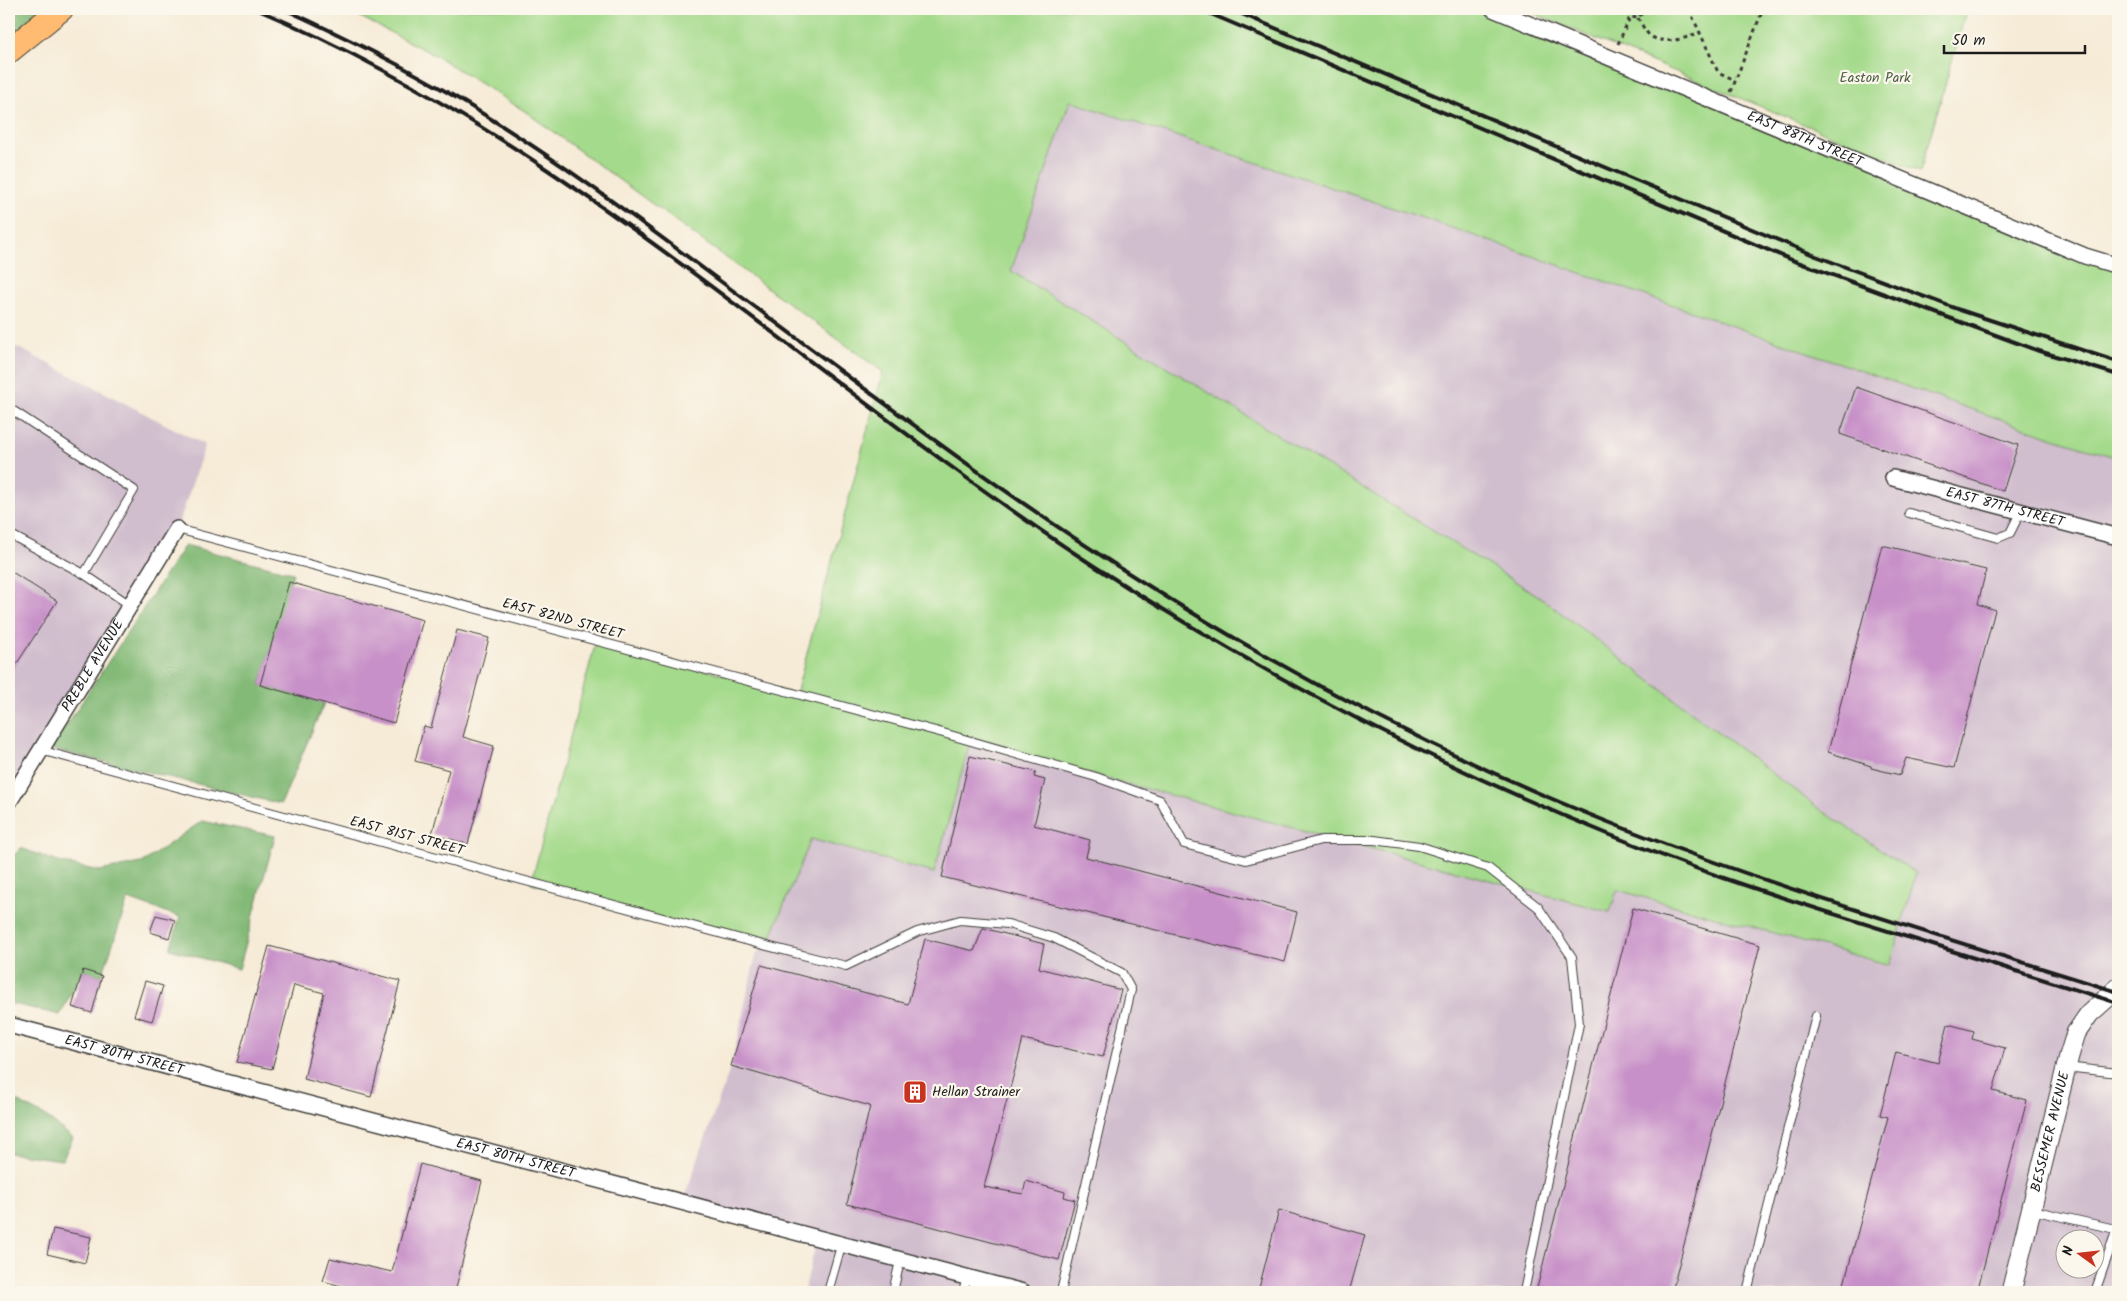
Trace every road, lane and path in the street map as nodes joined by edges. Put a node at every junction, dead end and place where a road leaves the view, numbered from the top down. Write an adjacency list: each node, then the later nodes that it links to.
1 (60, 9): 9 (main road)
2 (1492, 9): 12 (street, EAST 88TH STREET)
3 (1645, 9): 6 (path)
4 (1689, 9): 7 (path)
5 (1763, 9): 10 (path)
6 (1638, 18): 7 (path); 8 (path)
7 (1700, 33): 10 (path)
8 (1617, 47)
9 (12, 49)
10 (1735, 80): 11 (path)
11 (1730, 93)
12 (2118, 266)
13 (9, 408): 20 (lane)
14 (1893, 478): 15 (street, EAST 87TH STREET)
15 (2021, 511): 16 (lane); 19 (street, EAST 87TH STREET)
16 (1909, 513)
17 (177, 529): 21 (street, PREBLE AVENUE); 38 (lane, EAST 82ND STREET)
18 (9, 534): 20 (lane)
19 (2118, 537)
20 (84, 574): 21 (lane)
21 (130, 605): 22 (street, PREBLE AVENUE)
22 (40, 750): 23 (street, PREBLE AVENUE); 37 (lane, EAST 81ST STREET)
23 (9, 802)
24 (2118, 988): 27 (street, BESSEMER AVENUE)
25 (1816, 1016): 39 (lane)
26 (9, 1025): 31 (street, EAST 80TH STREET)
27 (2066, 1067): 28 (lane); 29 (street, BESSEMER AVENUE)
28 (2118, 1073)
29 (2031, 1210): 30 (lane); 40 (street, BESSEMER AVENUE)
30 (2117, 1227): 41 (lane)
31 (841, 1246): 32 (street, EAST 80TH STREET); 34 (lane)
32 (900, 1261): 33 (street, EAST 80TH STREET); 35 (lane)
33 (965, 1285): 36 (street, EAST 80TH STREET)
34 (828, 1292)
35 (893, 1292)
36 (1023, 1292)
37 (1061, 1292)
38 (1524, 1292)
39 (1747, 1292)
40 (2011, 1292)
41 (2096, 1292)

